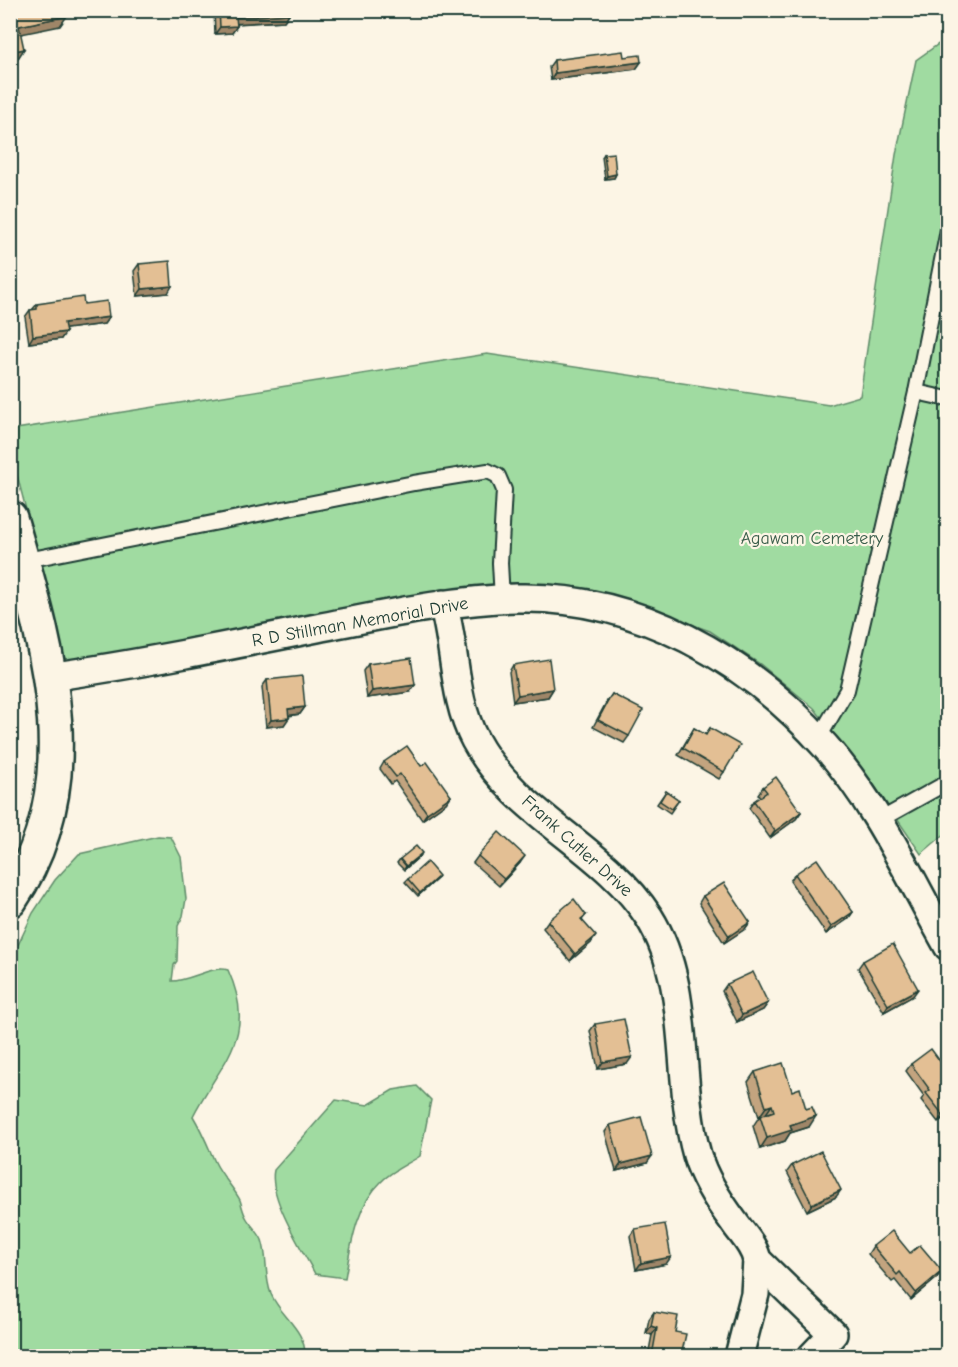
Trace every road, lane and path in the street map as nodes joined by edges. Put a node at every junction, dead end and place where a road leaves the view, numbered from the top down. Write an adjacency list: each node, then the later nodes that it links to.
1 (948, 230): 2 (lane)
2 (942, 294): 3 (lane)
3 (916, 392): 4 (lane); 10 (lane)
4 (948, 399)
5 (10, 518): 6 (street)
6 (22, 561): 7 (lane); 9 (street)
7 (502, 599): 8 (street, R D Stillman Memorial Drive); 10 (street, R D Stillman Memorial Drive)
8 (443, 604): 9 (street, R D Stillman Memorial Drive); 15 (street, Frank Cutler Drive)
9 (49, 677): 13 (street)
10 (818, 739): 12 (street, R D Stillman Memorial Drive)
11 (948, 782): 12 (lane)
12 (878, 821): 14 (street, R D Stillman Memorial Drive)
13 (10, 900)
14 (948, 946)
15 (757, 1260): 16 (street); 17 (street, Frank Cutler Drive)
16 (739, 1356)
17 (813, 1356)

